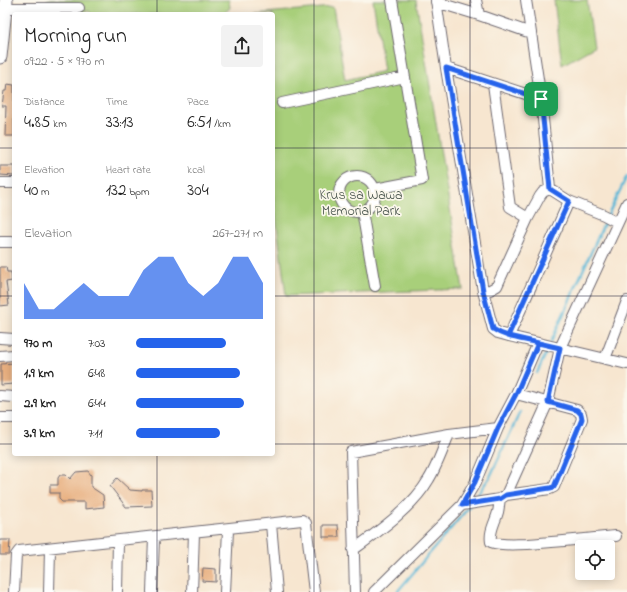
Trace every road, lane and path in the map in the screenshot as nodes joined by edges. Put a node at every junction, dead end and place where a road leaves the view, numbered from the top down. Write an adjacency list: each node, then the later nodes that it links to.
1 (392, 0): 11 (street)
2 (476, 0): 7 (street)
3 (526, 0): 8 (street)
4 (436, 1): 7 (street); 10 (street)
5 (6, 4): 6 (street); 9 (main road)
6 (79, 8)
7 (479, 15): 8 (street)
8 (531, 33): 13 (street)
9 (0, 57)
10 (446, 68): 12 (street); 27 (street)
11 (405, 77): 14 (street); 17 (street)
12 (493, 84): 13 (street); 22 (street)
13 (541, 99): 18 (street)
14 (282, 103)
15 (0, 183): 16 (street)
16 (12, 183)
17 (375, 189): 21 (street); 21 (street)
18 (550, 189): 19 (street); 22 (street)
19 (569, 201): 23 (street); 30 (street)
20 (627, 203): 23 (street)
21 (362, 211): 26 (street)
22 (528, 218): 27 (street)
23 (611, 218): 33 (street)
24 (0, 242): 25 (street)
25 (12, 242)
26 (375, 286)
27 (483, 291): 30 (street)
28 (627, 301): 29 (street)
29 (624, 319): 36 (street)
30 (508, 336): 33 (street)
31 (0, 338): 32 (street)
32 (12, 339)
33 (549, 346): 36 (street); 38 (street); 41 (street)
34 (12, 355): 35 (street)
35 (0, 356)
36 (605, 360): 37 (street)
37 (627, 364)
38 (516, 394): 41 (street); 44 (street)
39 (0, 396): 40 (street)
40 (12, 397)
41 (548, 402): 46 (street); 46 (street)
42 (0, 418): 43 (street)
43 (12, 418)
44 (498, 428): 45 (street); 47 (street)
45 (449, 434): 55 (street); 55 (street)
46 (503, 497): 47 (street); 51 (street)
47 (464, 504): 65 (street)
48 (271, 524): 49 (street); 62 (street); 63 (street)
49 (228, 530): 50 (street); 61 (street)
50 (194, 533): 52 (street); 60 (street)
51 (616, 536)
52 (154, 537): 53 (street); 59 (street)
53 (118, 541): 54 (street); 58 (street)
54 (50, 549): 56 (street); 57 (street)
55 (353, 550): 64 (street)
56 (14, 592)
57 (49, 592)
58 (117, 592)
59 (152, 592)
60 (192, 592)
61 (225, 592)
62 (277, 592)
63 (314, 592)
64 (355, 592)
65 (374, 592)

